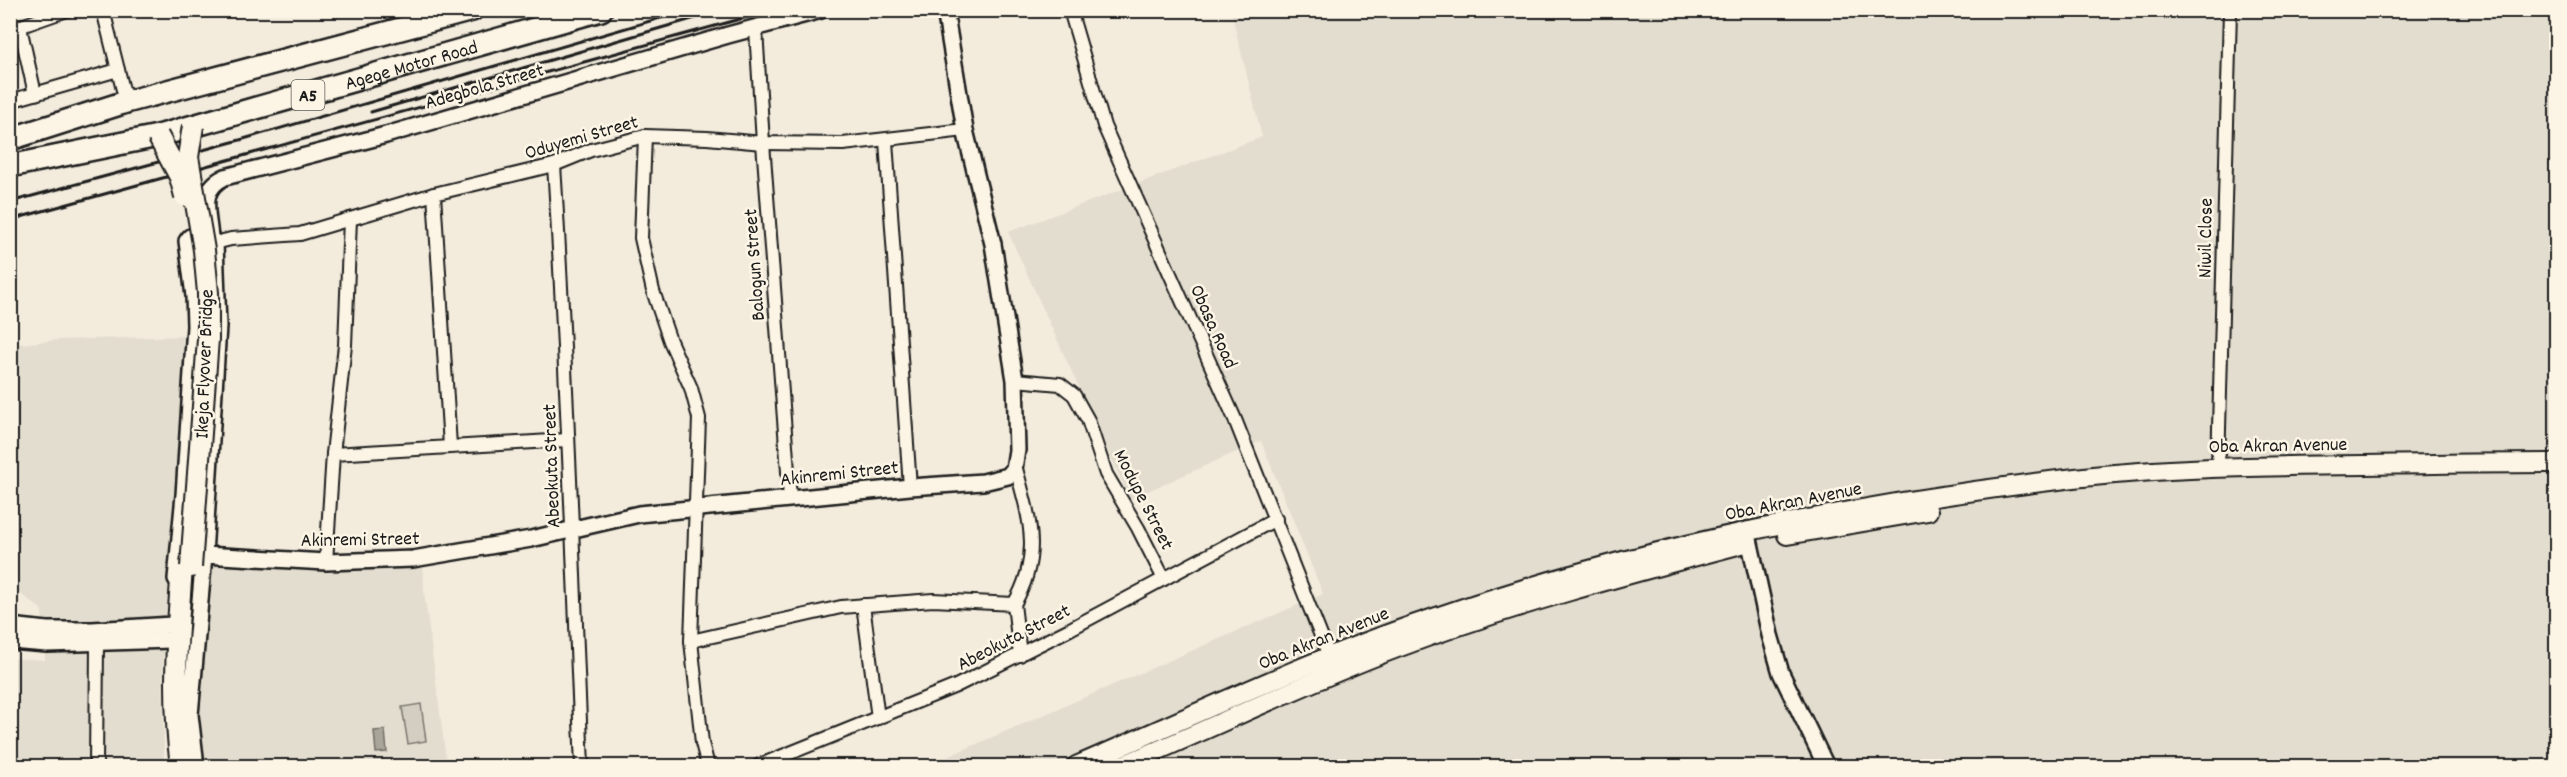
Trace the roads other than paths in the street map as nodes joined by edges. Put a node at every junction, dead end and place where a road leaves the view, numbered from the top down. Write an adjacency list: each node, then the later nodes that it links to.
1 (67, 10): 9 (street)
2 (103, 10): 11 (street)
3 (472, 10): 14 (highway, Agege Motor Road / A5)
4 (602, 10): 15 (highway, Agege Motor Road / A5)
5 (821, 10): 10 (street, Adegbola Street)
6 (945, 10): 16 (street)
7 (1070, 10): 38 (street, Obasa Road)
8 (2230, 10): 33 (street, Niwil Close)
9 (15, 28): 12 (street)
10 (756, 29): 21 (street, Balogun Street); 26 (street, Adegbola Street)
11 (118, 70): 12 (street); 14 (street)
12 (35, 94): 13 (street)
13 (10, 101)
14 (126, 102): 19 (highway, Agege Motor Road / A5)
15 (193, 126): 17 (highway, Agege Motor Road / A5); 42 (main road, Ikeja Flyover Bridge, bridge)
16 (965, 130): 20 (street, Oduyemi Street); 27 (street)
17 (158, 136): 23 (highway, Agege Motor Road / A5); 42 (main road, Ikeja Flyover Bridge, bridge)
18 (645, 136): 21 (street, Oduyemi Street); 22 (street, Oduyemi Street); 37 (street)
19 (10, 139)
20 (886, 141): 21 (street, Oduyemi Street); 35 (street)
21 (763, 143): 36 (street, Balogun Street)
22 (554, 165): 24 (street, Oduyemi Street); 28 (street, Abeokuta Street)
23 (10, 166)
24 (434, 194): 25 (street, Oduyemi Street); 29 (street)
25 (350, 219): 26 (street, Oduyemi Street); 30 (street)
26 (213, 240): 42 (street); 47 (street)
27 (1015, 380): 32 (street); 43 (street, Modupe Street)
28 (567, 440): 29 (street); 39 (street, Abeokuta Street)
29 (450, 446): 30 (street)
30 (333, 454): 41 (street)
31 (2556, 463): 33 (main road, Oba Akran Avenue)
32 (1015, 465): 35 (street, Akinremi Street); 44 (street)
33 (2218, 467): 40 (main road, Oba Akran Avenue)
34 (2556, 474): 40 (main road, Oba Akran Avenue)
35 (910, 487): 36 (street, Akinremi Street)
36 (790, 498): 37 (street, Akinremi Street)
37 (695, 507): 39 (street, Akinremi Street); 49 (street)
38 (1276, 519): 43 (street, Abeokuta Street); 52 (street, Obasa Road)
39 (571, 528): 41 (street, Akinremi Street); 59 (street, Abeokuta Street)
40 (1748, 536): 52 (main road, Oba Akran Avenue); 63 (main road, Oba Akran Avenue); 64 (street)
41 (326, 562): 42 (street, Akinremi Street)
42 (192, 563): 56 (main road); 57 (main road); 58 (street)
43 (1164, 579): 51 (street, Abeokuta Street)
44 (1014, 604): 45 (street); 51 (street)
45 (863, 605): 49 (street); 53 (street)
46 (10, 626): 47 (street)
47 (171, 632): 50 (street); 55 (street)
48 (10, 641): 50 (street)
49 (691, 641): 60 (street)
50 (97, 644): 54 (street)
51 (1020, 655): 53 (street, Abeokuta Street)
52 (1329, 656): 62 (main road, Oba Akran Avenue)
53 (878, 718): 61 (street, Abeokuta Street)
54 (96, 766)
55 (174, 766)
56 (181, 766)
57 (191, 766)
58 (196, 766)
59 (582, 766)
60 (708, 766)
61 (758, 766)
62 (1076, 766)
63 (1121, 766)
64 (1826, 766)

